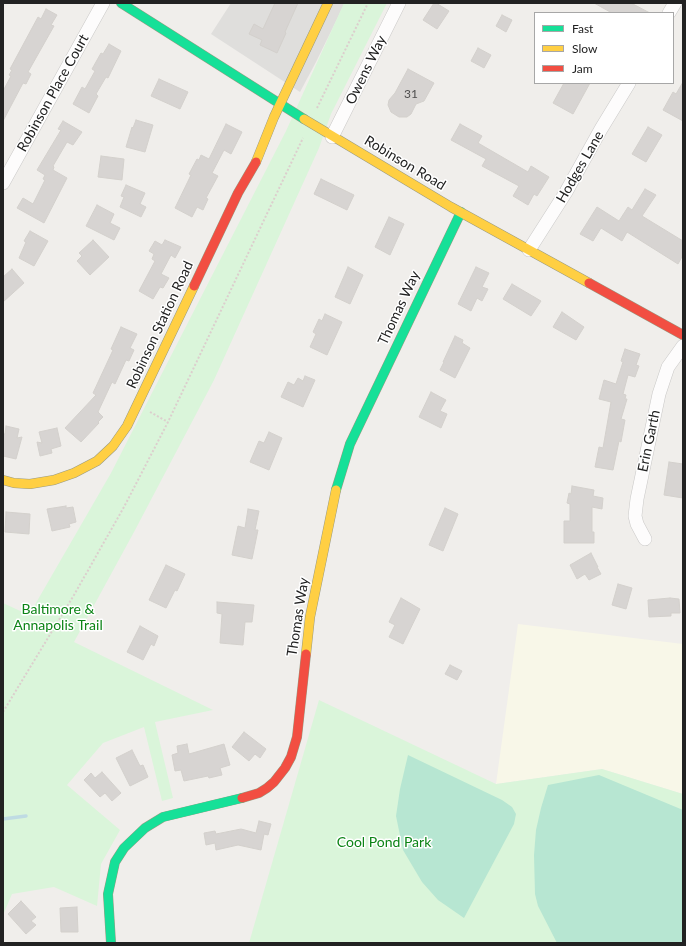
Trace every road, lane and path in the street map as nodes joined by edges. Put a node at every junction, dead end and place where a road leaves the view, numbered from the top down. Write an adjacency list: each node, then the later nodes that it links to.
1 (103, 3): 12 (street, Robinson Place Court)
2 (121, 3): 9 (street, Robinson Road)
3 (328, 3): 9 (street, Robinson Station Road)
4 (368, 3): 10 (path)
5 (399, 3): 11 (street, Owens Way)
6 (676, 3): 7 (street)
7 (670, 12)
8 (628, 84): 14 (street, Hodges Lane)
9 (280, 104): 10 (street, Robinson Road); 17 (street, Robinson Station Road)
10 (310, 123): 11 (street, Robinson Road); 18 (path)
11 (332, 136): 13 (street, Robinson Road)
12 (3, 183)
13 (460, 212): 14 (street, Robinson Road); 22 (street, Thomas Way)
14 (529, 250): 15 (street, Robinson Road)
15 (683, 335)
16 (683, 346): 20 (street, Erin Garth)
17 (138, 406): 18 (path); 19 (street, Robinson Station Road)
18 (168, 422): 21 (path)
19 (3, 480)
20 (645, 539)
21 (3, 712)
22 (111, 943)

